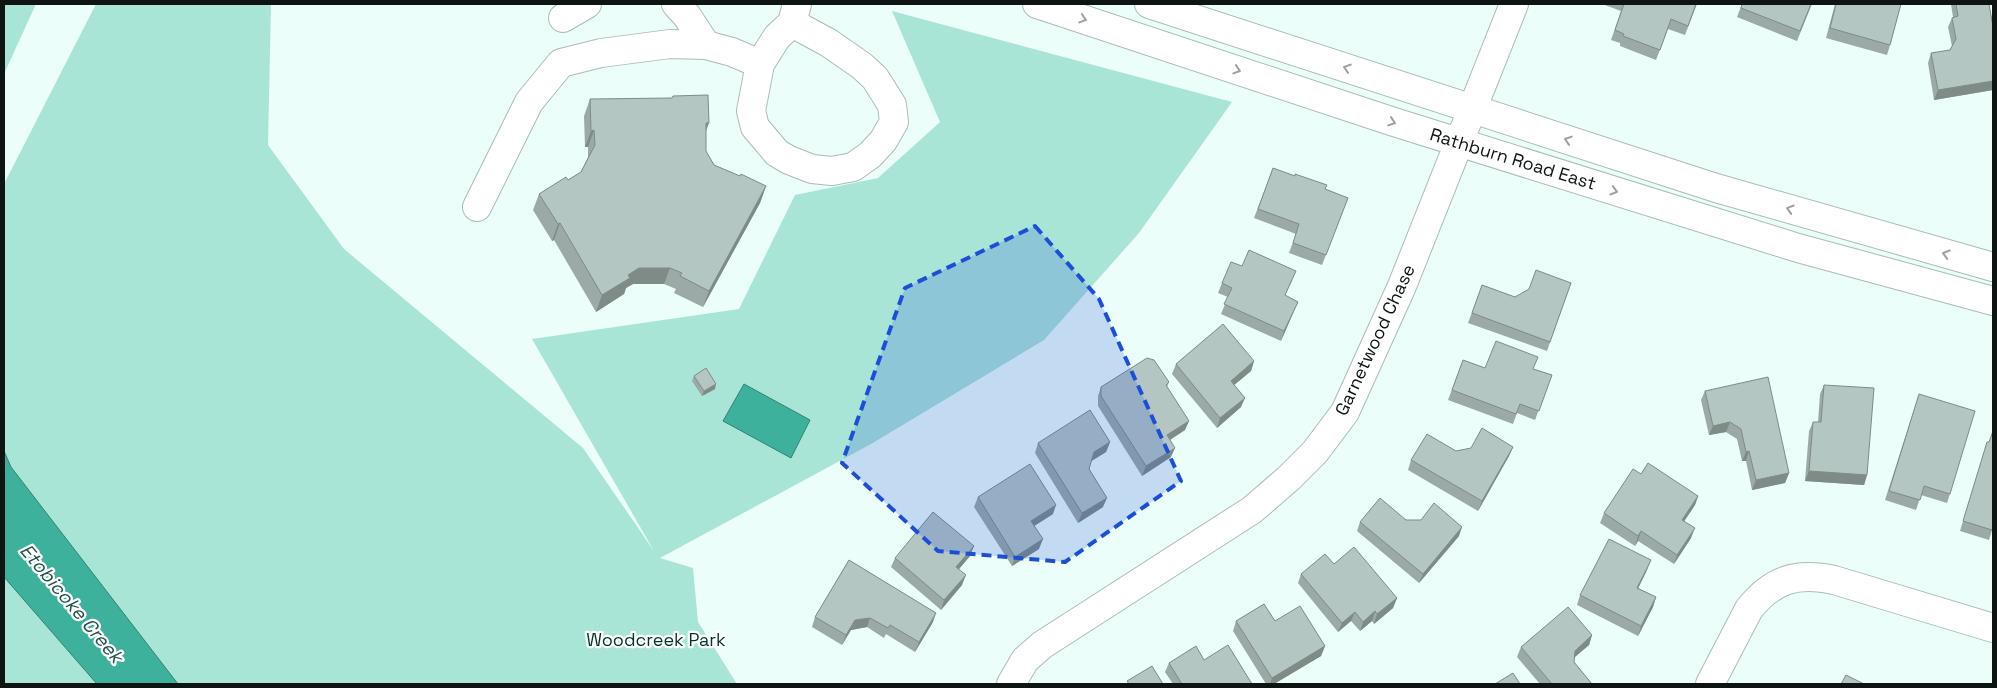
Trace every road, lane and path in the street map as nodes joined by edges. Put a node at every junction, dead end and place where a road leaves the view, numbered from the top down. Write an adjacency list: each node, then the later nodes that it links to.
1 (587, 4): 7 (street)
2 (676, 4): 8 (street)
3 (1037, 4): 11 (street, Rathburn Road East, one-way to 11)
4 (1149, 4): 10 (street, Rathburn Road East, one-way to 4)
5 (1514, 4): 10 (street, Garnetwood Chase)
6 (795, 13): 9 (street); 9 (street)
7 (563, 18)
8 (706, 45): 9 (street); 12 (street)
9 (760, 64)
10 (1472, 109): 11 (street, Garnetwood Chase); 13 (street, Rathburn Road East, one-way to 10)
11 (1458, 142): 14 (street, Rathburn Road East, one-way to 14); 16 (street, Garnetwood Chase)
12 (477, 207)
13 (1993, 267)
14 (1993, 301)
15 (1993, 628): 17 (street)
16 (1011, 684)
17 (1710, 684)

